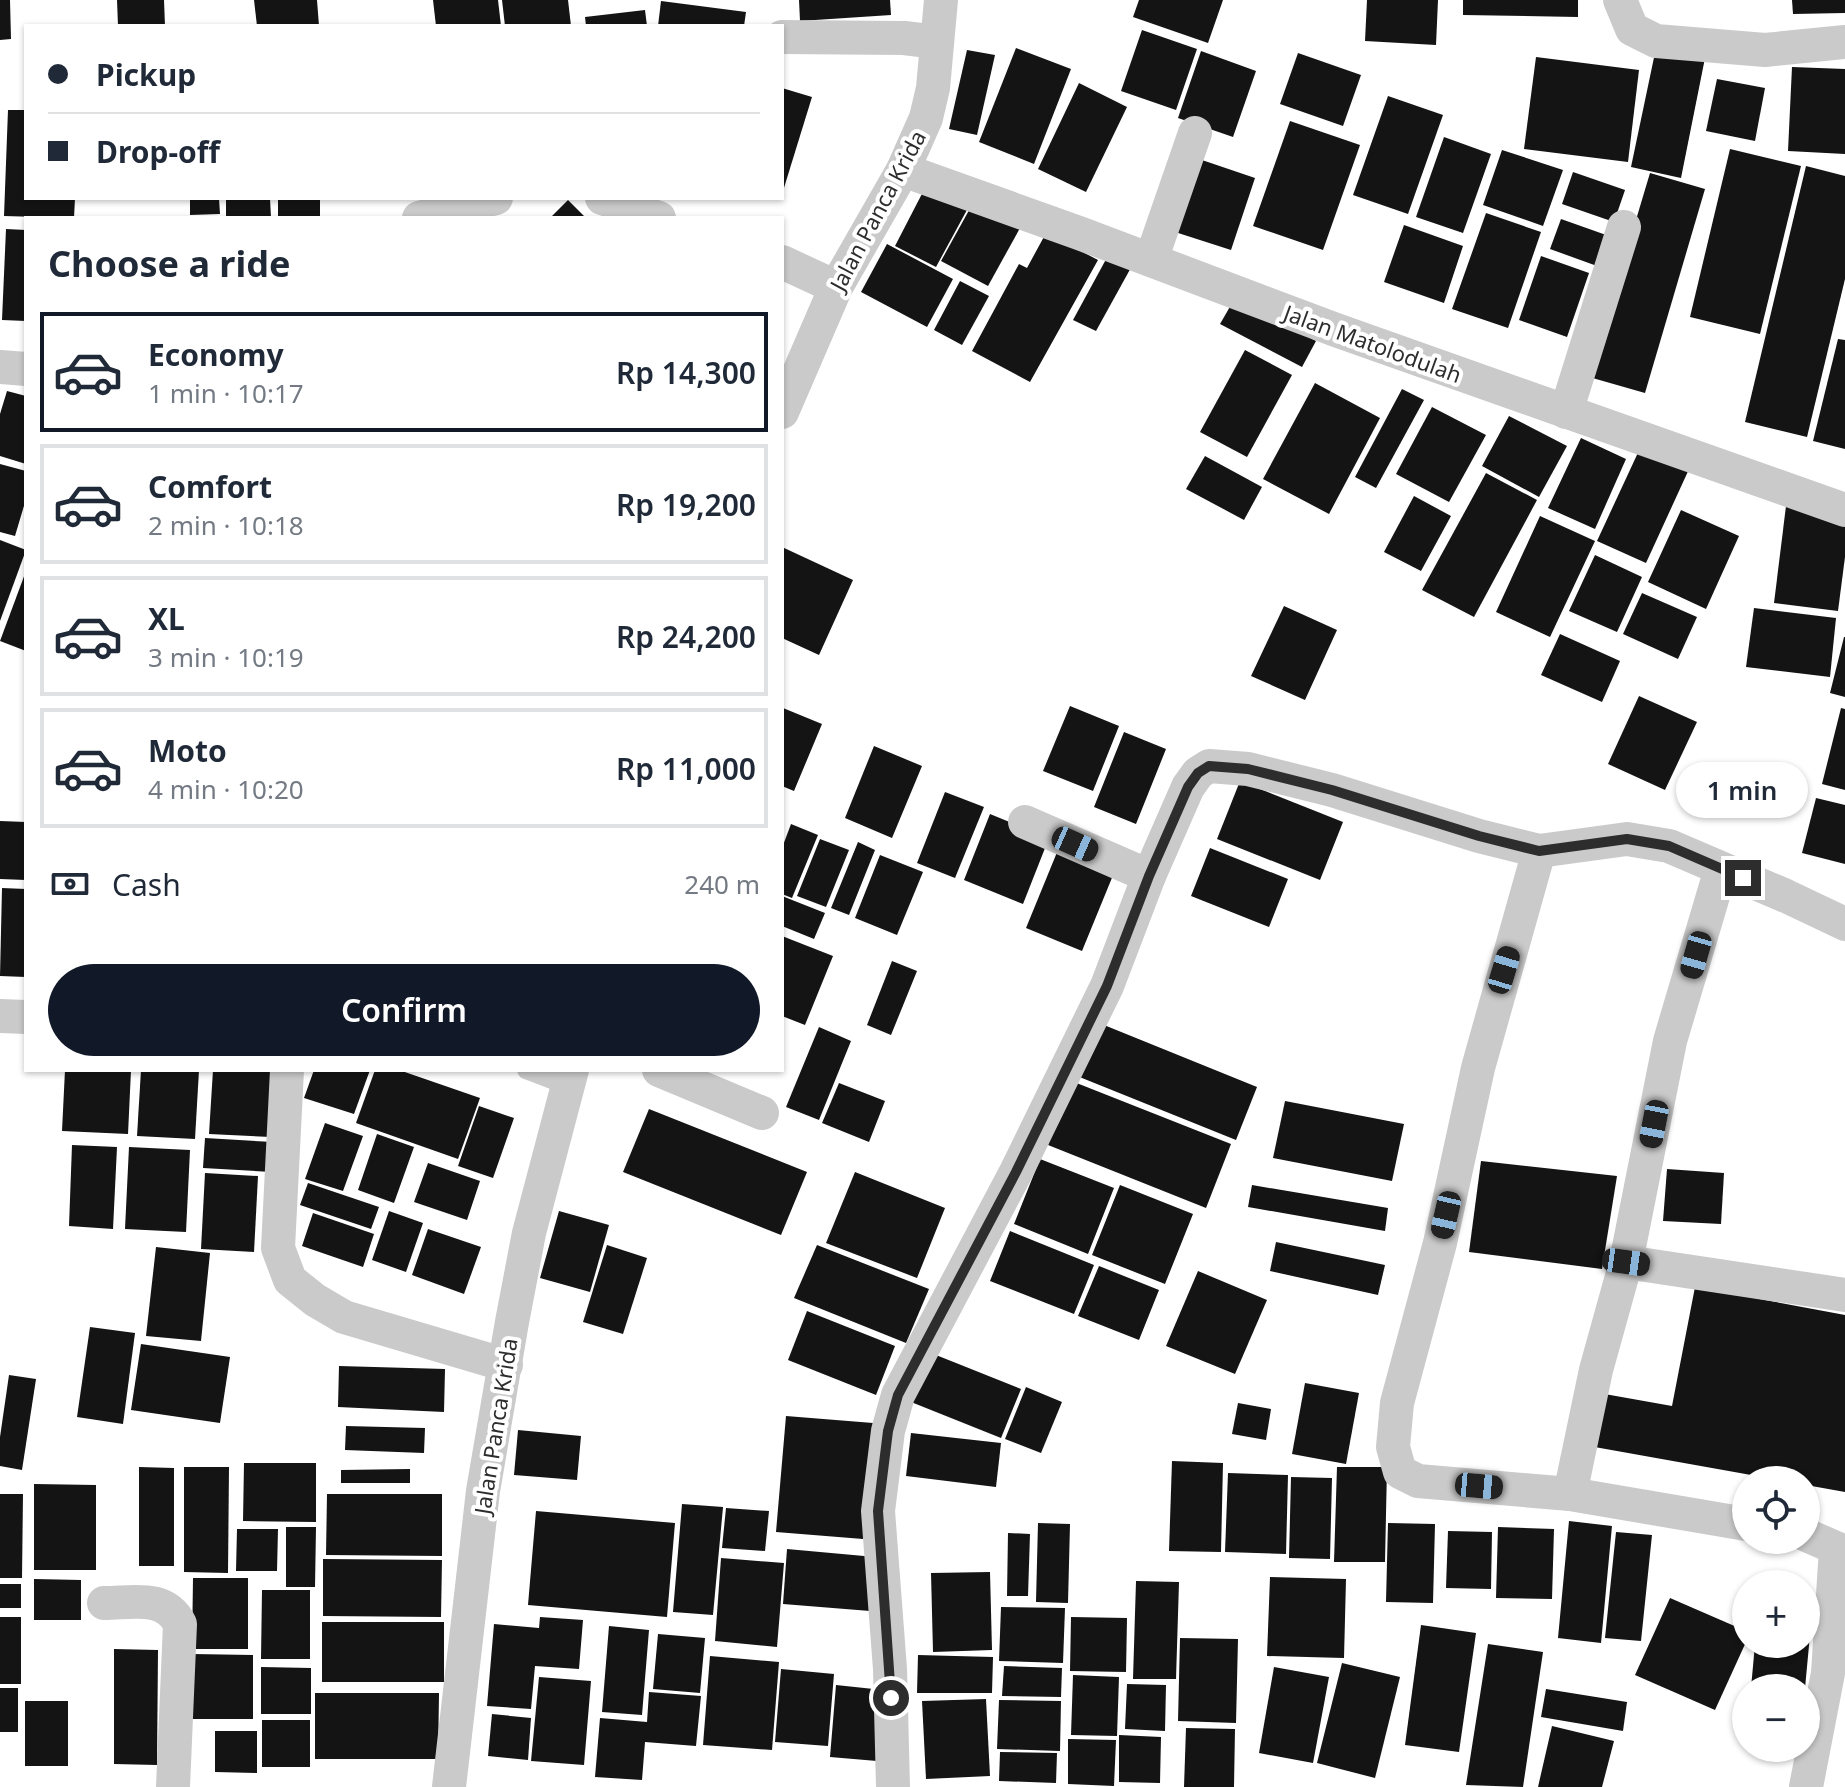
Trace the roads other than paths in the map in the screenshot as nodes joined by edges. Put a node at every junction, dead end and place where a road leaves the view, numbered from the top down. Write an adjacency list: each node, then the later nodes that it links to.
1 (941, 0): 4 (street, Jalan Panca Krida)
2 (1620, 0): 5 (street)
3 (784, 37): 4 (street)
4 (937, 42): 7 (street, Jalan Panca Krida)
5 (1845, 42)
6 (1195, 133): 13 (street)
7 (903, 170): 13 (street, Jalan Matolodulah); 15 (street, Jalan Panca Krida)
8 (488, 200): 10 (street)
9 (608, 200): 11 (street)
10 (427, 216)
11 (653, 216)
12 (1624, 227): 19 (street)
13 (1151, 260): 19 (street, Jalan Matolodulah)
14 (784, 263): 15 (street)
15 (836, 287): 18 (street, Jalan Panca Krida)
16 (0, 367): 17 (street)
17 (24, 369)
18 (784, 407)
19 (1566, 412): 20 (street, Jalan Matolodulah)
20 (1845, 510)
21 (1025, 822): 24 (street)
22 (1539, 851): 23 (street); 24 (street); 36 (street)
23 (1721, 869): 25 (street); 33 (street)
24 (1149, 876): 42 (street)
25 (1845, 924)
26 (0, 1016): 27 (street)
27 (24, 1017)
28 (287, 1072): 35 (street)
29 (537, 1072): 31 (lane)
30 (664, 1072): 32 (street)
31 (570, 1078): 35 (street, Jalan Panca Krida)
32 (762, 1113)
33 (1626, 1262): 34 (street); 36 (street)
34 (1845, 1295)
35 (506, 1365): 41 (street, Jalan Panca Krida)
36 (1570, 1494): 37 (street)
37 (1732, 1522)
38 (1820, 1541): 43 (street)
39 (104, 1603): 40 (street)
40 (173, 1787)
41 (449, 1787)
42 (893, 1787)
43 (1806, 1787)

